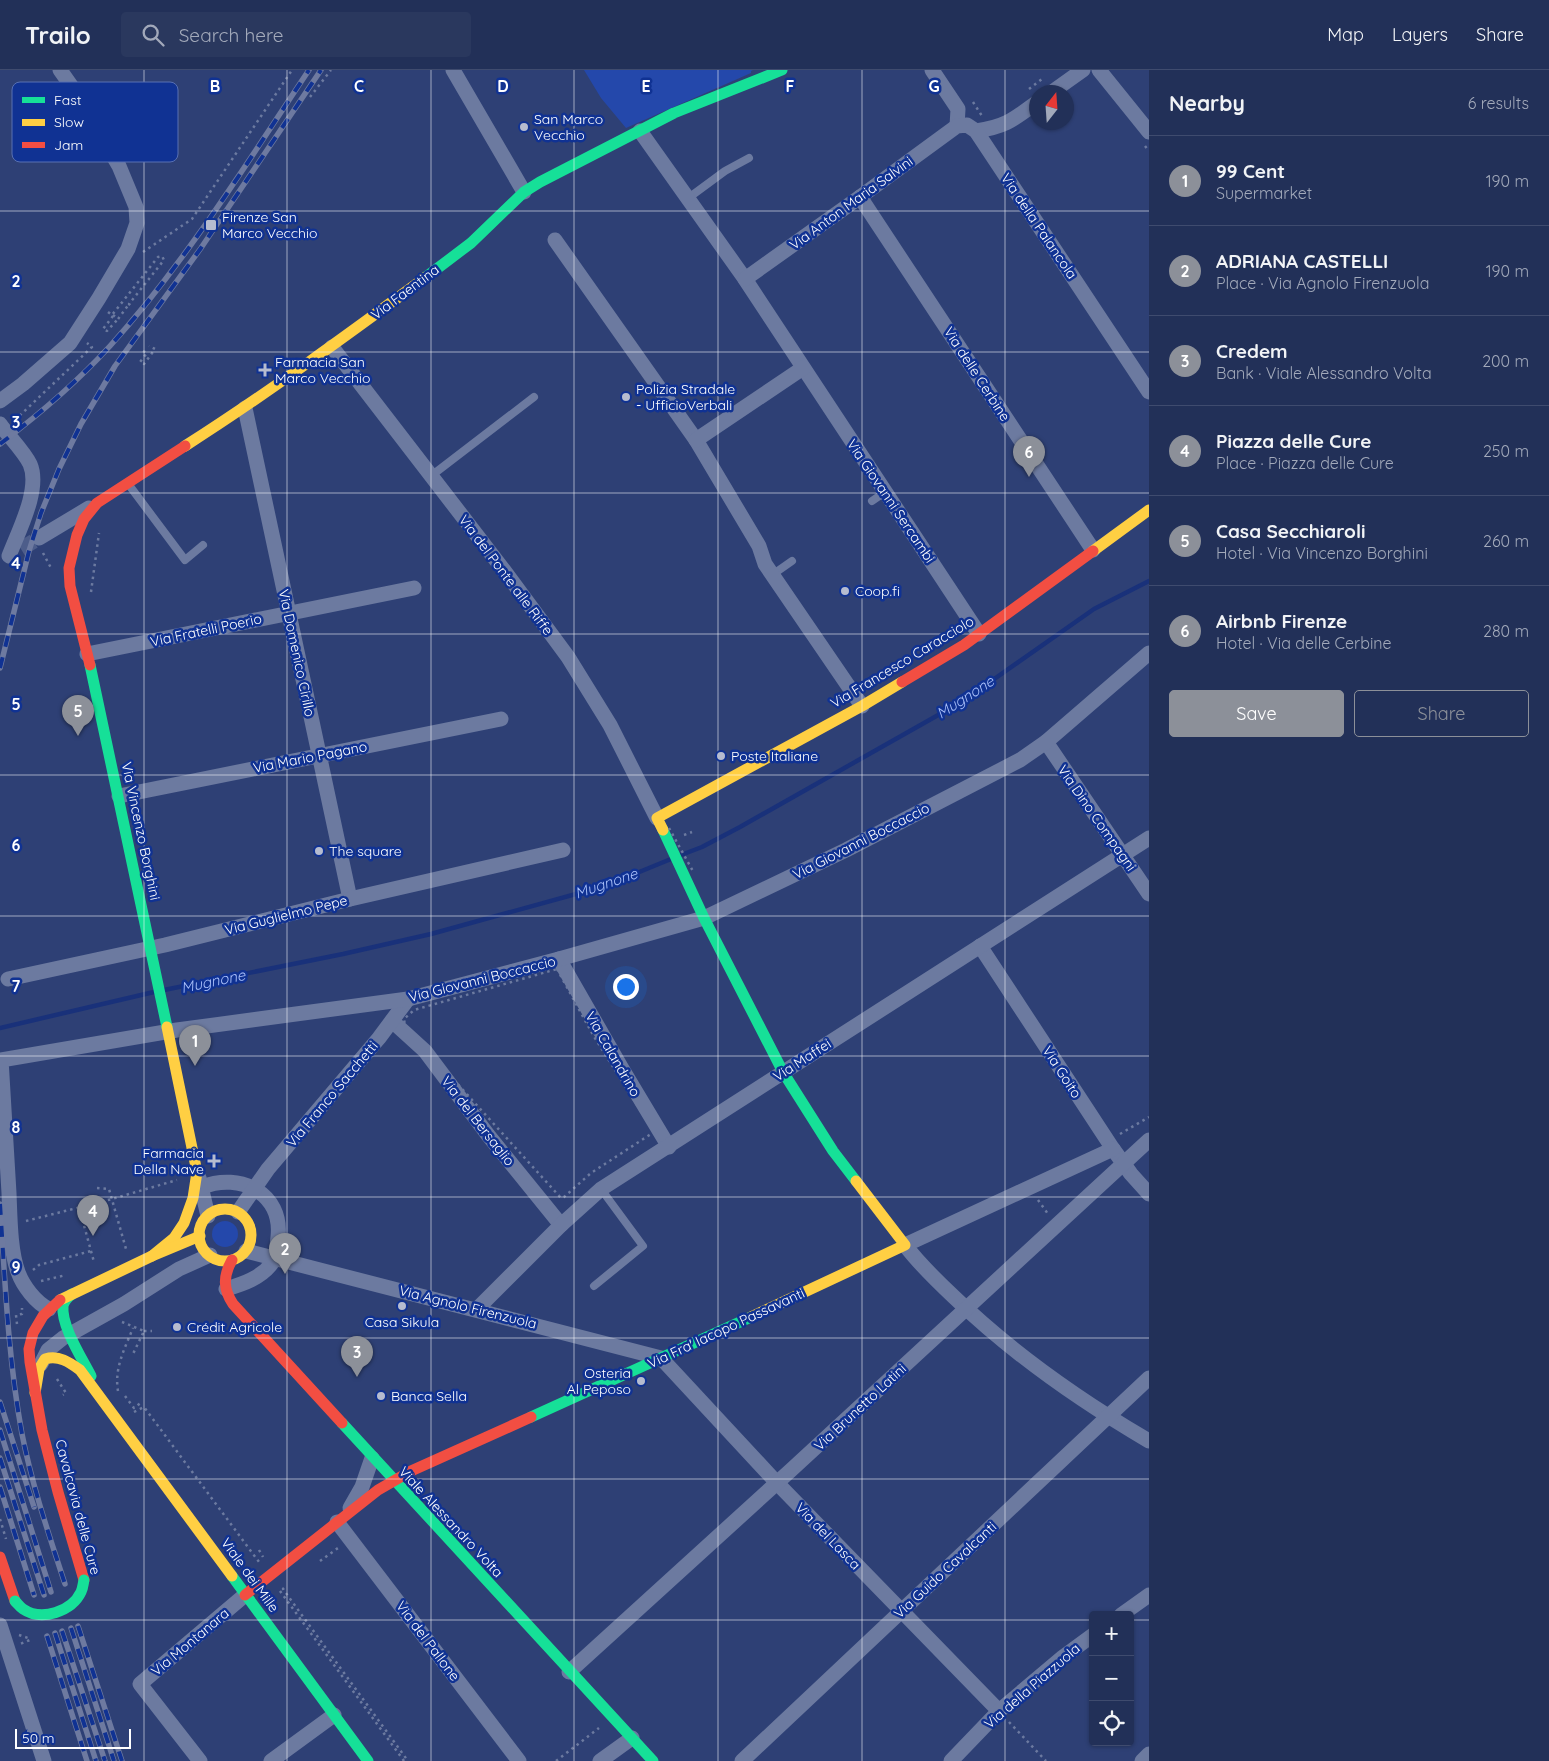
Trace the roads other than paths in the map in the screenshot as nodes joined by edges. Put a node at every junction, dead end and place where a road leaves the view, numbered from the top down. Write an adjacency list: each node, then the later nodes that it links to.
1 (60, 70): 7 (street)
2 (453, 70): 16 (street)
3 (782, 70): 11 (street, Via Faentina)
4 (932, 70): 10 (street)
5 (1083, 70): 8 (street)
6 (1099, 70): 13 (street)
7 (68, 82)
8 (1062, 85)
9 (1029, 108): 12 (street)
10 (957, 126): 12 (street); 17 (street, Via Anton Maria Salvini)
11 (640, 131): 16 (street, Via Faentina); 18 (street, Via Giovanni Sercambi)
12 (976, 131): 23 (street, Via della Palancola)
13 (1149, 132)
14 (749, 158): 18 (lane)
15 (117, 162): 25 (street)
16 (524, 192): 21 (street, Via Faentina)
17 (860, 197): 20 (street, Via Anton Maria Salvini); 37 (street, Via delle Cerbine)
18 (687, 199): 20 (street, Via Giovanni Sercambi)
19 (555, 240): 28 (street)
20 (744, 279): 22 (street, Via Giovanni Sercambi)
21 (332, 347): 26 (street, Via Faentina); 29 (street, Via del Ponte alle Riffe)
22 (803, 368): 28 (street); 31 (street, Via Giovanni Sercambi)
23 (1149, 392)
24 (534, 397): 29 (lane)
25 (0, 401)
26 (245, 408): 30 (street, Via Faentina); 42 (street, Via Domenico Cirillo)
27 (2, 427): 38 (street)
28 (696, 440): 40 (street)
29 (431, 476): 51 (street, Via del Ponte alle Riffe)
30 (128, 484): 33 (street, Via Faentina); 36 (lane)
31 (885, 492): 32 (lane); 43 (street, Via Giovanni Sercambi)
32 (872, 501)
33 (97, 503): 35 (street, Via Faentina); 45 (street, Via Vincenzo Borghini)
34 (1149, 510): 37 (street, Via Francesco Caracciolo)
35 (39, 538)
36 (203, 545)
37 (1093, 550): 43 (street, Via Francesco Caracciolo)
38 (10, 557)
39 (792, 561): 40 (lane)
40 (772, 575): 46 (street)
41 (414, 588): 42 (street, Via Fratelli Poerio)
42 (289, 613): 45 (street, Via Fratelli Poerio); 49 (street, Via Domenico Cirillo)
43 (979, 634): 46 (street, Via Francesco Caracciolo)
44 (1149, 653): 48 (street, Via Giovanni Boccaccio)
45 (87, 654): 50 (street, Via Vincenzo Borghini)
46 (862, 706): 51 (street, Via Francesco Caracciolo)
47 (501, 719): 49 (street, Via Mario Pagano)
48 (1046, 742): 54 (street, Via Dino Compagni); 57 (street, Via Giovanni Boccaccio)
49 (319, 756): 50 (street, Via Mario Pagano); 56 (street, Via Domenico Cirillo)
50 (119, 796): 59 (street, Via Vincenzo Borghini)
51 (663, 826): 57 (street)
52 (1149, 838): 54 (street, Via Maffei)
53 (564, 850): 56 (street, Via Guglielmo Pepe)
54 (1122, 855): 55 (street, Via Dino Compagni); 58 (street, Via Maffei)
55 (1149, 894)
56 (350, 899): 59 (street, Via Guglielmo Pepe)
57 (704, 918): 60 (street, Via Giovanni Boccaccio); 65 (street)
58 (980, 946): 65 (street, Via Maffei); 67 (street, Via Goito)
59 (150, 948): 61 (street, Via Guglielmo Pepe); 64 (street, Via Vincenzo Borghini)
60 (559, 959): 62 (street, Via Giovanni Boccaccio); 68 (street, Via Calandrino)
61 (8, 979)
62 (408, 999): 63 (street, Via Franco Sacchetti); 64 (street, Via Giovanni Boccaccio)
63 (399, 1023): 72 (street, Via Franco Sacchetti); 77 (street, Via del Bersaglio)
64 (167, 1032): 70 (street, Via Vincenzo Borghini); 89 (street, Via Giovanni Boccaccio)
65 (783, 1072): 68 (street, Via Maffei); 79 (street)
66 (1149, 1140): 69 (street, Via Brunetto Latini)
67 (1114, 1143): 69 (street, Via Goito); 79 (street, Via Fra' Iacopo Passavanti)
68 (669, 1147): 73 (street, Via Maffei)
69 (1123, 1164): 74 (street, Via Goito); 88 (street, Via Brunetto Latini)
70 (197, 1172): 71 (street); 82 (street)
71 (202, 1187): 72 (street); 76 (street)
72 (254, 1188): 75 (street, Via Franco Sacchetti); 83 (street)
73 (602, 1189): 77 (street, Via Maffei); 85 (lane)
74 (1149, 1194)
75 (238, 1212): 76 (street); 80 (street)
76 (208, 1216): 78 (street)
77 (561, 1225): 90 (street, Via Maffei)
78 (200, 1236): 81 (street); 82 (street)
79 (905, 1245): 88 (street); 92 (street, Via Fra' Iacopo Passavanti)
80 (246, 1251): 83 (street, Via Agnolo Firenzuola); 84 (street)
81 (210, 1255): 84 (street); 91 (street)
82 (152, 1256): 86 (street)
83 (274, 1259): 87 (street); 90 (street, Via Agnolo Firenzuola)
84 (232, 1260): 87 (street)
85 (594, 1286)
86 (72, 1294): 89 (street); 91 (street)
87 (228, 1295): 99 (street, Viale Alessandro Volta)
88 (966, 1308): 97 (street); 101 (street, Via Brunetto Latini)
89 (49, 1309): 95 (street, Cavalcavia delle Cure)
90 (477, 1309): 92 (street, Via Agnolo Firenzuola)
91 (71, 1334): 93 (street); 96 (street)
92 (661, 1358): 100 (street, Via Fra' Iacopo Passavanti); 101 (street, Via del Lasca)
93 (39, 1367): 95 (street); 96 (street)
94 (1149, 1378): 97 (street, Via Guido Cavalcanti)
95 (35, 1393): 103 (street, Cavalcavia delle Cure, bridge)
96 (105, 1403): 105 (street, Viale dei Mille)
97 (1108, 1417): 98 (street); 106 (street, Via Guido Cavalcanti)
98 (1149, 1441)
99 (372, 1458): 100 (street, Viale Alessandro Volta); 102 (street, Via Fra' Iacopo Passavanti)
100 (393, 1481): 102 (street, Via Fra' Iacopo Passavanti); 110 (street, Viale Alessandro Volta)
101 (777, 1483): 106 (street, Via del Lasca); 110 (street, Via Brunetto Latini)
102 (341, 1518): 105 (street, Via Fra' Iacopo Passavanti); 119 (street, Via del Pallone)
103 (0, 1557)
104 (1149, 1594): 107 (street)
105 (245, 1595): 112 (street, Viale dei Mille); 116 (street, Via Montanara)
106 (900, 1611): 111 (street, Via del Lasca); 122 (street, Via Guido Cavalcanti)
107 (1126, 1611)
108 (6, 1629): 115 (street)
109 (1089, 1638): 111 (street, Via della Piazzuola)
110 (569, 1672): 113 (street, Viale Alessandro Volta)
111 (1002, 1714): 123 (street, Via della Piazzuola)
112 (334, 1715): 117 (street); 118 (street, Viale dei Mille)
113 (632, 1738): 120 (street); 121 (street, Viale Alessandro Volta)
114 (1149, 1754): 124 (street)
115 (44, 1761)
116 (200, 1761)
117 (271, 1761)
118 (368, 1761)
119 (519, 1761)
120 (600, 1761)
121 (653, 1761)
122 (742, 1761)
123 (951, 1761)
124 (1142, 1761)

